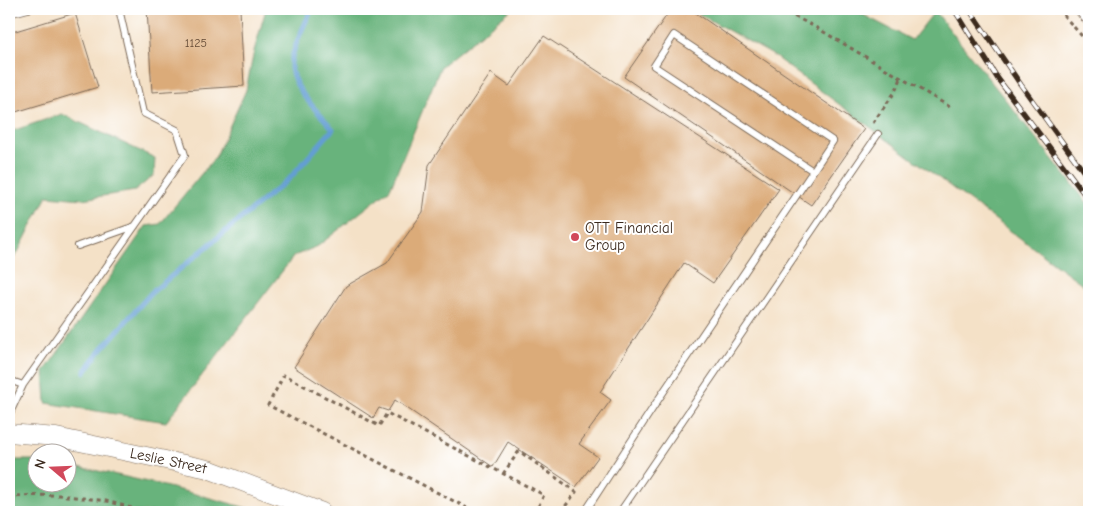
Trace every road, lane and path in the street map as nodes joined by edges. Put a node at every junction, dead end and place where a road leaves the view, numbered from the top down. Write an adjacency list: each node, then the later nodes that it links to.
1 (28, 9): 6 (lane)
2 (119, 9): 14 (lane)
3 (780, 9): 9 (path)
4 (1058, 9): 8 (path)
5 (1083, 9): 7 (street)
6 (9, 14)
7 (1089, 16)
8 (1089, 44)
9 (901, 78): 10 (path); 11 (path)
10 (950, 107)
11 (882, 109)
12 (878, 134): 28 (lane)
13 (812, 171): 13 (lane); 27 (lane)
14 (136, 225): 15 (lane); 17 (lane)
15 (78, 246)
16 (9, 380): 17 (lane)
17 (23, 385): 18 (lane)
18 (9, 415)
19 (9, 433): 23 (main road, Leslie Street)
20 (503, 474): 24 (path); 25 (path); 26 (path)
21 (9, 496): 22 (path)
22 (147, 512)
23 (322, 512)
24 (475, 512)
25 (546, 512)
26 (561, 512)
27 (585, 512)
28 (620, 512)

